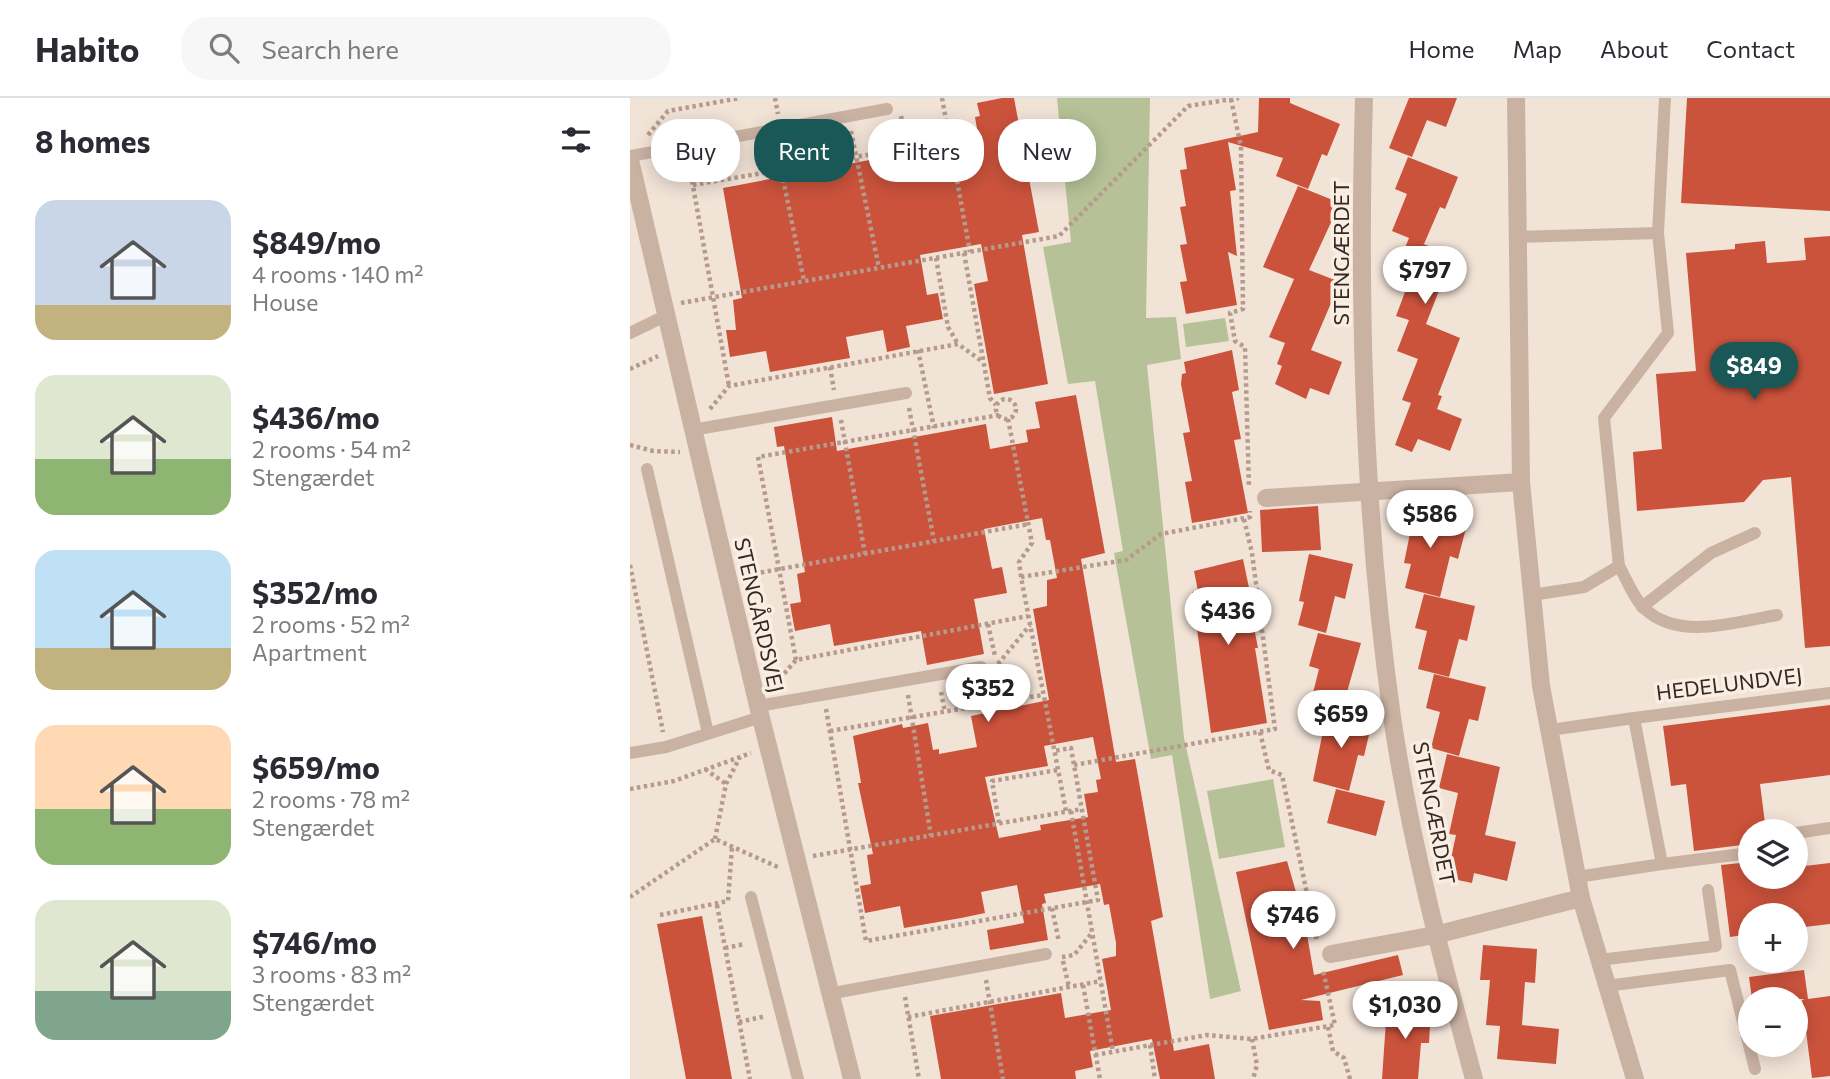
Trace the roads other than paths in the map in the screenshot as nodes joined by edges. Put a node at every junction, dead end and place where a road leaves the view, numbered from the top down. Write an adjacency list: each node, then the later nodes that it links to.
1 (1364, 98): 14 (street, STENGÆRDET)
2 (1516, 98): 7 (street)
3 (1665, 98): 6 (lane)
4 (893, 108): 5 (lane)
5 (630, 158): 8 (street, STENGÅRDSVEJ)
6 (1658, 233): 7 (lane); 17 (lane)
7 (1516, 237): 13 (street)
8 (665, 311): 9 (lane); 11 (street, STENGÅRDSVEJ)
9 (630, 333)
10 (906, 393): 11 (lane)
11 (692, 430): 23 (street, STENGÅRDSVEJ)
12 (647, 469): 26 (lane)
13 (1521, 482): 14 (street); 18 (street)
14 (1369, 492): 15 (street); 36 (street, STENGÆRDET)
15 (1255, 499)
16 (1755, 533): 19 (lane)
17 (1619, 566): 18 (lane); 19 (lane)
18 (1532, 595): 25 (street)
19 (1642, 607): 20 (lane)
20 (1777, 615)
21 (981, 667): 23 (lane)
22 (1830, 693): 24 (lane, HEDELUNDVEJ)
23 (760, 711): 26 (lane); 41 (street, STENGÅRDSVEJ)
24 (1634, 718): 25 (lane, HEDELUNDVEJ); 31 (lane, HEDELUNDVEJ)
25 (1550, 730): 32 (street)
26 (708, 733): 27 (lane)
27 (630, 753)
28 (1830, 828): 29 (lane)
29 (1808, 831)
30 (1738, 854): 31 (lane)
31 (1662, 864): 32 (lane)
32 (1577, 877): 35 (street)
33 (1709, 891): 39 (lane)
34 (751, 897): 43 (lane)
35 (1581, 898): 36 (street); 39 (street)
36 (1436, 935): 38 (street); 45 (street, STENGÆRDET)
37 (1046, 954): 41 (lane)
38 (1324, 958)
39 (1599, 960): 40 (street)
40 (1606, 986): 42 (lane); 46 (street)
41 (828, 994): 44 (street, STENGÅRDSVEJ)
42 (1755, 1069)
43 (797, 1079)
44 (852, 1079)
45 (1474, 1079)
46 (1635, 1079)

